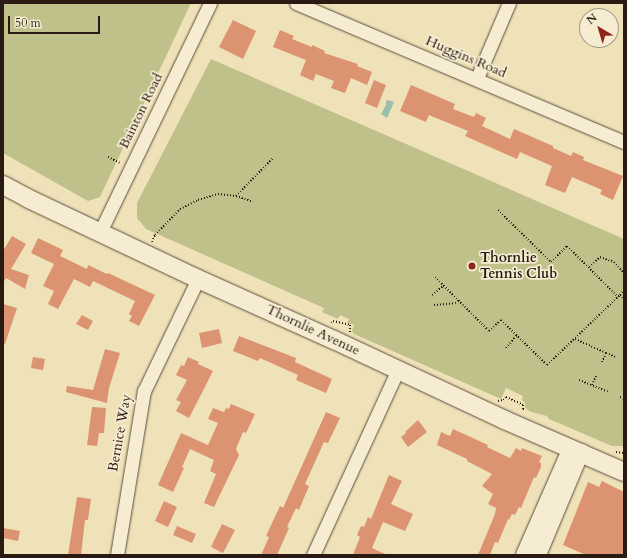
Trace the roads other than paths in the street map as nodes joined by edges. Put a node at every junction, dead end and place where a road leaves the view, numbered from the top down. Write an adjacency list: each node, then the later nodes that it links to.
1 (210, 3): 8 (street, Bainton Road)
2 (296, 3): 4 (street, Huggins Road)
3 (509, 3): 5 (street)
4 (318, 7): 5 (street, Huggins Road)
5 (477, 78): 6 (street, Huggins Road)
6 (624, 142)
7 (5, 190): 8 (main road, Thornlie Avenue)
8 (100, 232): 9 (main road, Thornlie Avenue)
9 (198, 280): 10 (main road, Thornlie Avenue); 13 (street, Bernice Way)
10 (398, 369): 11 (main road, Thornlie Avenue); 14 (street)
11 (576, 450): 12 (main road, Thornlie Avenue); 15 (street); 16 (street)
12 (624, 472)
13 (117, 555)
14 (313, 555)
15 (524, 555)
16 (538, 555)

